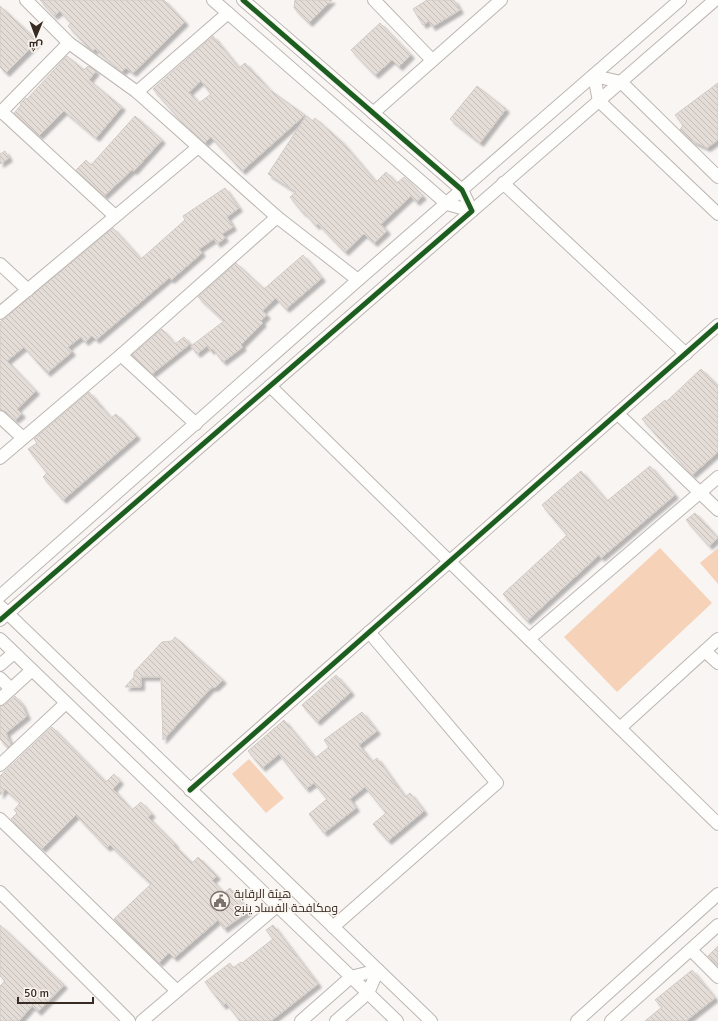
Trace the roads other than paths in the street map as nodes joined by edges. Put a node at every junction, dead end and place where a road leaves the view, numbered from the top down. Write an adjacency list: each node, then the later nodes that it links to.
1 (26, 0): 9 (street)
2 (213, 0): 8 (street)
3 (243, 0): 16 (street)
4 (374, 0): 10 (street)
5 (501, 0): 10 (street)
6 (680, 0): 11 (street)
7 (715, 0): 12 (street)
8 (228, 13): 13 (street); 21 (street)
9 (69, 43): 13 (street); 15 (street)
10 (432, 60): 16 (street)
11 (594, 76): 12 (street); 14 (street); 20 (street)
12 (621, 82): 14 (street); 18 (street)
13 (137, 92): 17 (street)
14 (599, 101): 19 (street); 23 (street)
15 (1, 112): 24 (street)
16 (374, 113): 20 (street)
17 (197, 148): 24 (street); 25 (street)
18 (716, 171)
19 (504, 183): 22 (street); 31 (street)
20 (462, 190): 21 (street); 22 (street)
21 (447, 204): 22 (street); 27 (street)
22 (472, 210): 33 (street)
23 (718, 214)
24 (115, 216): 28 (street)
25 (277, 217): 27 (street); 32 (street)
26 (0, 264): 28 (street)
27 (358, 280): 36 (street)
28 (28, 290): 29 (street)
29 (0, 314)
30 (718, 325): 31 (street)
31 (686, 354): 34 (street)
32 (121, 355): 36 (street); 37 (street)
33 (270, 386): 42 (street); 44 (street)
34 (618, 414): 40 (street); 42 (street)
35 (0, 417): 37 (street)
36 (196, 424): 43 (street)
37 (23, 438): 38 (street)
38 (0, 458)
39 (718, 477): 40 (street)
40 (700, 493): 41 (street); 47 (street)
41 (718, 510)
42 (450, 562): 45 (street); 47 (street)
43 (0, 596)
44 (3, 613): 60 (street)
45 (370, 632): 60 (street); 67 (street)
46 (0, 639): 50 (street)
47 (528, 639): 58 (street)
48 (718, 639): 49 (street)
49 (705, 650): 51 (street); 58 (street)
50 (14, 653): 52 (street); 53 (street)
51 (718, 663)
52 (0, 665)
53 (32, 670): 55 (street); 57 (street)
54 (0, 678): 55 (street)
55 (11, 689): 56 (street)
56 (0, 699)
57 (66, 703): 59 (street); 65 (street)
58 (620, 728): 62 (street)
59 (0, 765)
60 (190, 790): 67 (street)
61 (0, 819): 72 (street)
62 (718, 824)
63 (0, 892): 74 (street)
64 (718, 894): 80 (street)
65 (276, 906): 70 (street); 72 (street)
66 (718, 925): 68 (street)
67 (333, 927): 69 (street)
68 (691, 950): 71 (street); 81 (street)
69 (378, 970): 70 (street); 73 (street); 79 (street)
70 (351, 977): 73 (street); 76 (street)
71 (718, 977)
72 (177, 991): 75 (street)
73 (368, 993): 77 (street); 78 (street)
74 (130, 1021)
75 (142, 1021)
76 (301, 1021)
77 (336, 1021)
78 (397, 1021)
79 (431, 1021)
80 (577, 1021)
81 (611, 1021)

